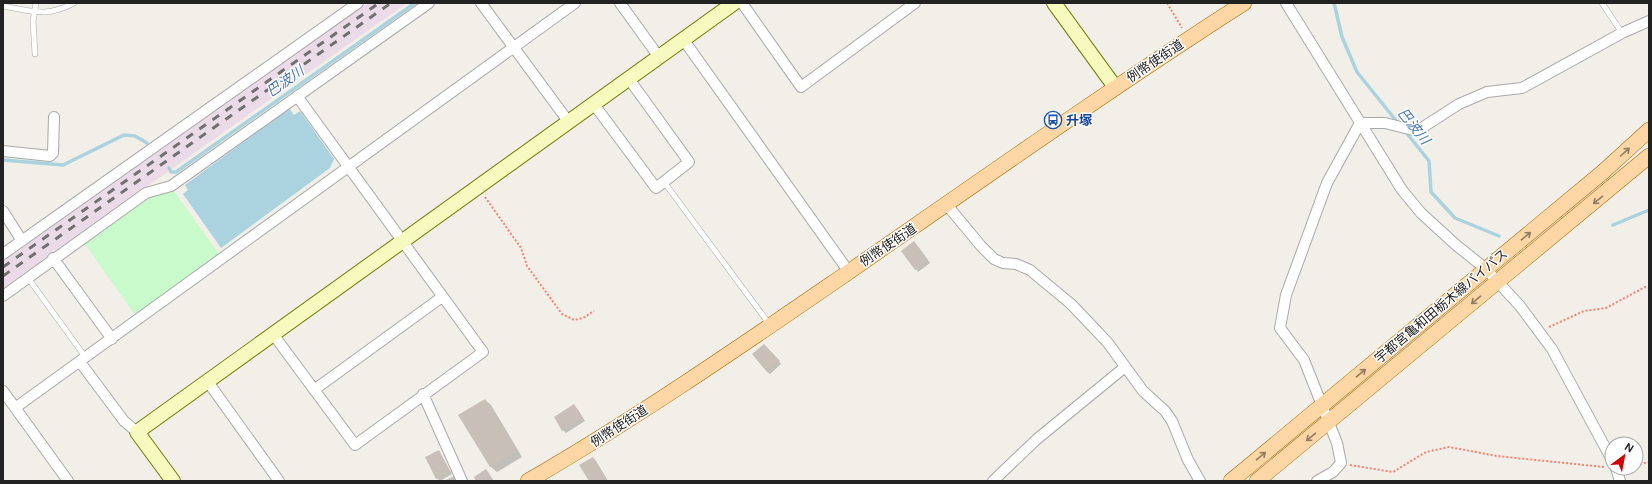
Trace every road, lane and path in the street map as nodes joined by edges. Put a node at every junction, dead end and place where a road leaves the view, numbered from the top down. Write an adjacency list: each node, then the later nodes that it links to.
1 (36, 3): 17 (lane)
2 (74, 3): 17 (lane)
3 (358, 3): 40 (street)
4 (429, 3): 27 (street)
5 (481, 3): 22 (street)
6 (575, 3): 22 (street)
7 (620, 3): 24 (street)
8 (734, 3): 20 (street)
9 (742, 3): 10 (street)
10 (916, 3)
11 (1054, 3): 26 (street)
12 (1167, 3): 21 (path)
13 (1244, 3): 21 (main road, 例幣使街道)
14 (1286, 3): 31 (street)
15 (1602, 3): 19 (lane)
16 (3, 6): 17 (lane)
17 (34, 11): 23 (lane)
18 (1649, 21): 19 (street)
19 (1622, 33): 31 (street)
20 (683, 39): 24 (street); 45 (street)
21 (1188, 39): 26 (main road, 例幣使街道)
22 (512, 48): 30 (street); 35 (street)
23 (35, 54)
24 (659, 57): 25 (street)
25 (629, 80): 28 (street); 36 (street)
26 (1115, 87): 38 (main road, 例幣使街道)
27 (297, 96): 35 (street); 43 (street)
28 (593, 103): 30 (street); 36 (street)
29 (54, 116): 33 (street)
30 (568, 121): 37 (street)
31 (1360, 123): 44 (street); 62 (street)
32 (1649, 130): 44 (main road, 宇都宮亀和田栃木線バイパス, one-way to 32)
33 (3, 151)
34 (1649, 156): 47 (main road, 宇都宮亀和田栃木線バイパス, one-way to 47)
35 (348, 167): 41 (street); 55 (street)
36 (664, 182): 52 (lane)
37 (477, 187): 41 (street); 51 (path)
38 (947, 205): 45 (main road, 例幣使街道); 57 (street)
39 (3, 211): 40 (street)
40 (22, 241): 42 (street)
41 (402, 241): 50 (street); 54 (street)
42 (3, 254)
43 (53, 258): 46 (street); 55 (street)
44 (1486, 269): 47 (street); 62 (main road, 宇都宮亀和田栃木線バイパス, one-way to 44)
45 (849, 272): 52 (main road, 例幣使街道)
46 (28, 278): 49 (street); 56 (lane)
47 (1498, 282): 53 (street); 64 (main road, 宇都宮亀和田栃木線バイパス, one-way to 64)
48 (1649, 288): 53 (path)
49 (3, 296)
50 (442, 297): 59 (street); 61 (street)
51 (594, 311)
52 (770, 326): 73 (main road, 例幣使街道)
53 (1539, 331): 66 (street)
54 (273, 334): 58 (street); 59 (street)
55 (112, 339): 56 (street)
56 (83, 360): 63 (street); 65 (street)
57 (1125, 367): 74 (street); 75 (street)
58 (208, 382): 65 (street); 71 (street)
59 (314, 390): 61 (street)
60 (3, 391): 63 (street)
61 (423, 394): 72 (street)
62 (1321, 406): 64 (street); 76 (main road, 宇都宮亀和田栃木線バイパス, one-way to 62)
63 (15, 408): 69 (street)
64 (1328, 422): 67 (street); 77 (main road, 宇都宮亀和田栃木線バイパス, one-way to 77)
65 (137, 432): 70 (street)
66 (1604, 456)
67 (1341, 463): 68 (path); 78 (street)
68 (1604, 464)
69 (68, 481)
70 (173, 481)
71 (279, 481)
72 (462, 481)
73 (528, 481)
74 (993, 481)
75 (1200, 481)
76 (1231, 481)
77 (1257, 481)
78 (1317, 481)

